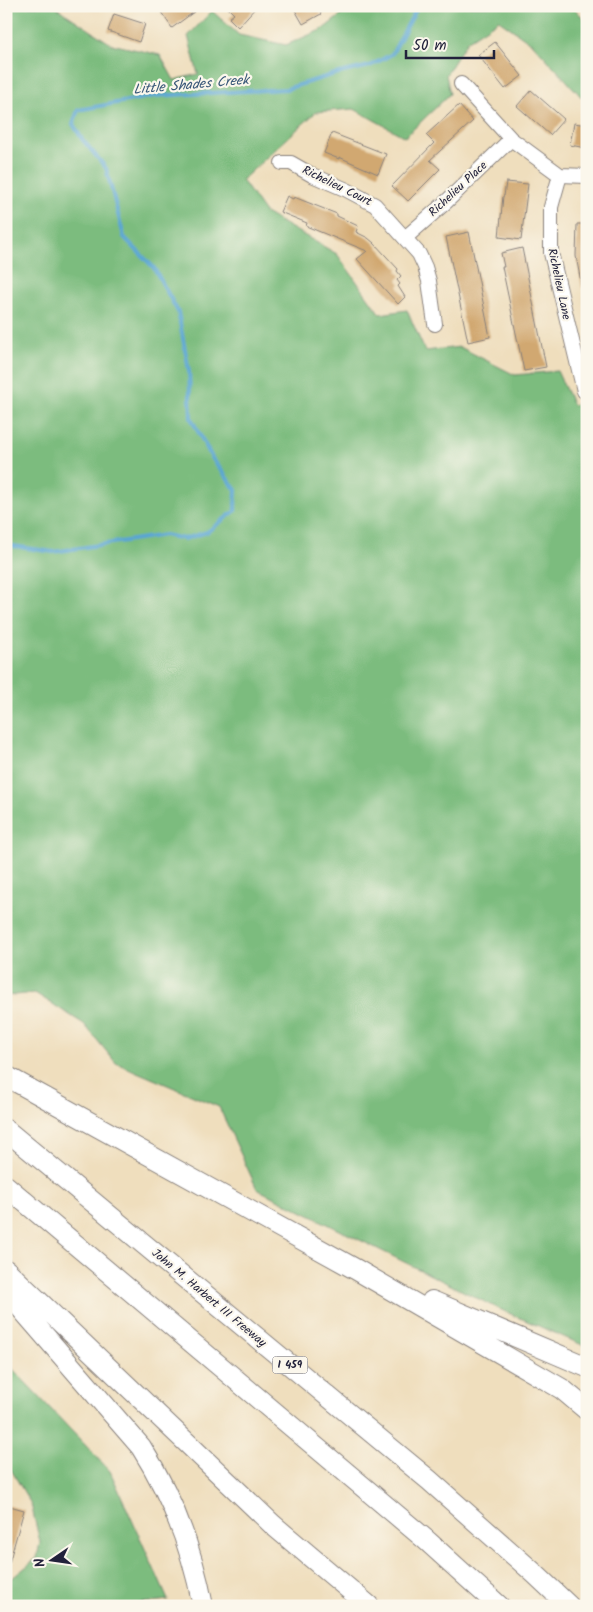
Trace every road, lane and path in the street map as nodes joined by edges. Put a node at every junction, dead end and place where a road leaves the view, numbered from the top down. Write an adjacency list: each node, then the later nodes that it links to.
1 (462, 84): 2 (street)
2 (511, 139): 4 (street); 6 (street, Richelieu Place)
3 (282, 163): 6 (street, Richelieu Court)
4 (560, 175): 5 (street); 8 (street, Richelieu Lane)
5 (587, 176)
6 (405, 238): 7 (street, Richelieu Court)
7 (436, 324)
8 (584, 391)
9 (6, 1076): 13 (highway)
10 (6, 1130): 20 (highway, John M. Harbert III Freeway / I 459)
11 (6, 1186): 19 (highway)
12 (6, 1270): 18 (highway)
13 (357, 1270): 15 (highway); 16 (highway)
14 (6, 1291): 17 (highway)
15 (587, 1367)
16 (587, 1410)
17 (204, 1606)
18 (368, 1606)
19 (499, 1606)
20 (569, 1606)

